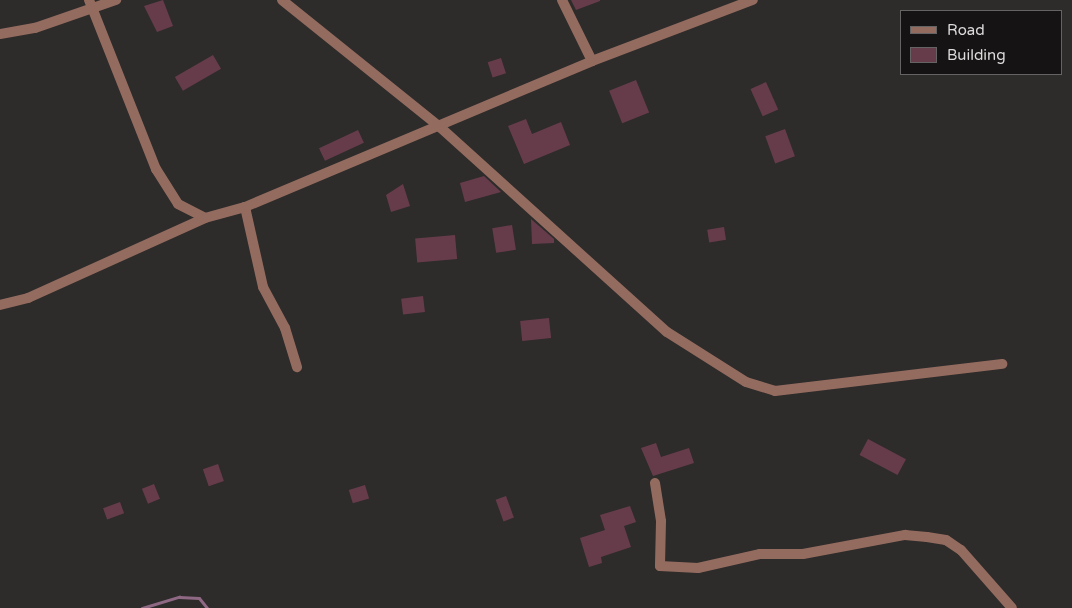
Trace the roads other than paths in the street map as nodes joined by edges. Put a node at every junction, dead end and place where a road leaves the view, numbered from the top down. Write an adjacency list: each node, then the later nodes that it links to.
1 (116, 0): 5 (street)
2 (282, 0): 8 (street)
3 (562, 0): 7 (street)
4 (753, 0): 7 (street)
5 (91, 5): 6 (street); 10 (street)
6 (0, 34)
7 (592, 61): 8 (street)
8 (441, 128): 9 (street); 12 (street)
9 (245, 207): 10 (street); 13 (street)
10 (205, 218): 11 (street)
11 (0, 305)
12 (1002, 364)
13 (297, 367)
14 (655, 483): 15 (street)
15 (1012, 608)

